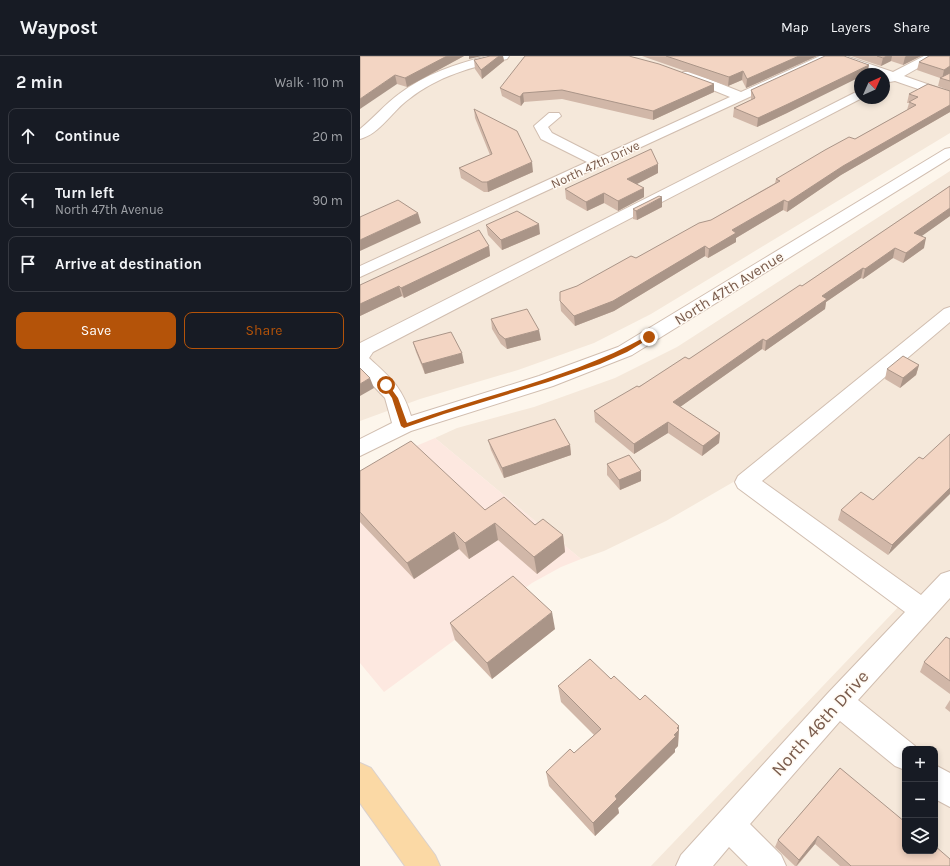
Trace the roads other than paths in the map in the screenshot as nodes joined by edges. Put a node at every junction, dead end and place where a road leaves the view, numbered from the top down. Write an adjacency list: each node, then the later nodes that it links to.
1 (503, 56): 13 (street)
2 (830, 56): 10 (street, North 47th Drive)
3 (834, 56): 5 (street)
4 (933, 56): 7 (street)
5 (863, 68)
6 (673, 70): 10 (street)
7 (890, 78)
8 (890, 79): 9 (street)
9 (950, 96)
10 (741, 97): 15 (street, North 47th Drive)
11 (854, 97): 18 (street)
12 (554, 116): 15 (street)
13 (360, 135)
14 (950, 152): 20 (street, North 47th Avenue)
15 (598, 162): 16 (street, North 47th Drive)
16 (360, 272)
17 (950, 313): 23 (street)
18 (360, 357)
19 (360, 361): 20 (street)
20 (404, 426): 21 (street, North 47th Avenue)
21 (360, 448)
22 (950, 581): 23 (street, North 46th Drive)
23 (922, 610): 24 (street, North 46th Drive)
24 (838, 702): 25 (street); 29 (street, North 46th Drive)
25 (902, 754)
26 (360, 778): 30 (main road)
27 (938, 782): 28 (street)
28 (950, 792)
29 (728, 825): 31 (street, North 46th Drive); 32 (street)
30 (424, 866)
31 (692, 866)
32 (770, 866)

